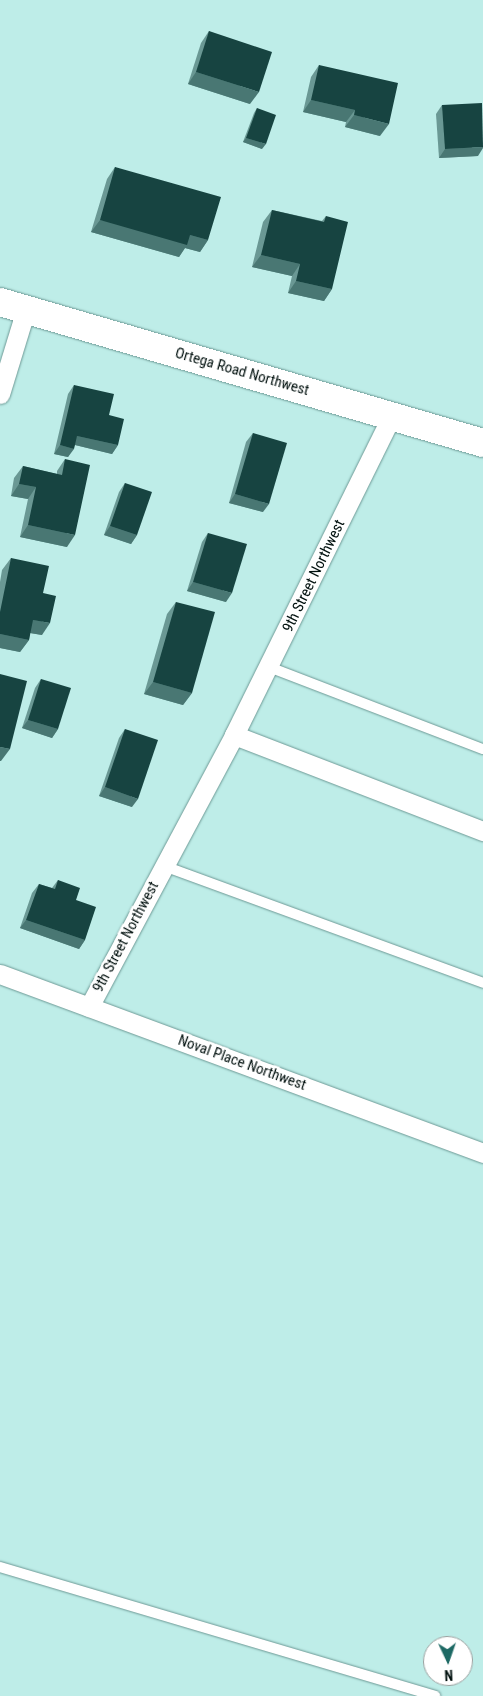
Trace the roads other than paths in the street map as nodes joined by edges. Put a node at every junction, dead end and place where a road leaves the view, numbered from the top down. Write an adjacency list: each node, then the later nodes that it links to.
1 (0, 302): 2 (street, Ortega Road Northwest)
2 (26, 309): 3 (street); 4 (street, Ortega Road Northwest)
3 (0, 394)
4 (392, 416): 5 (street, Ortega Road Northwest); 6 (street, 9th Street Northwest)
5 (483, 443)
6 (269, 667): 7 (street, 9th Street Northwest); 8 (lane)
7 (234, 735): 9 (street); 10 (street, 9th Street Northwest)
8 (483, 749)
9 (483, 831)
10 (164, 866): 12 (lane); 13 (street, 9th Street Northwest)
11 (0, 974): 13 (street, Noval Place Northwest)
12 (483, 983)
13 (89, 1007): 14 (street, Noval Place Northwest)
14 (483, 1153)
15 (0, 1567): 16 (lane)
16 (436, 1696)

